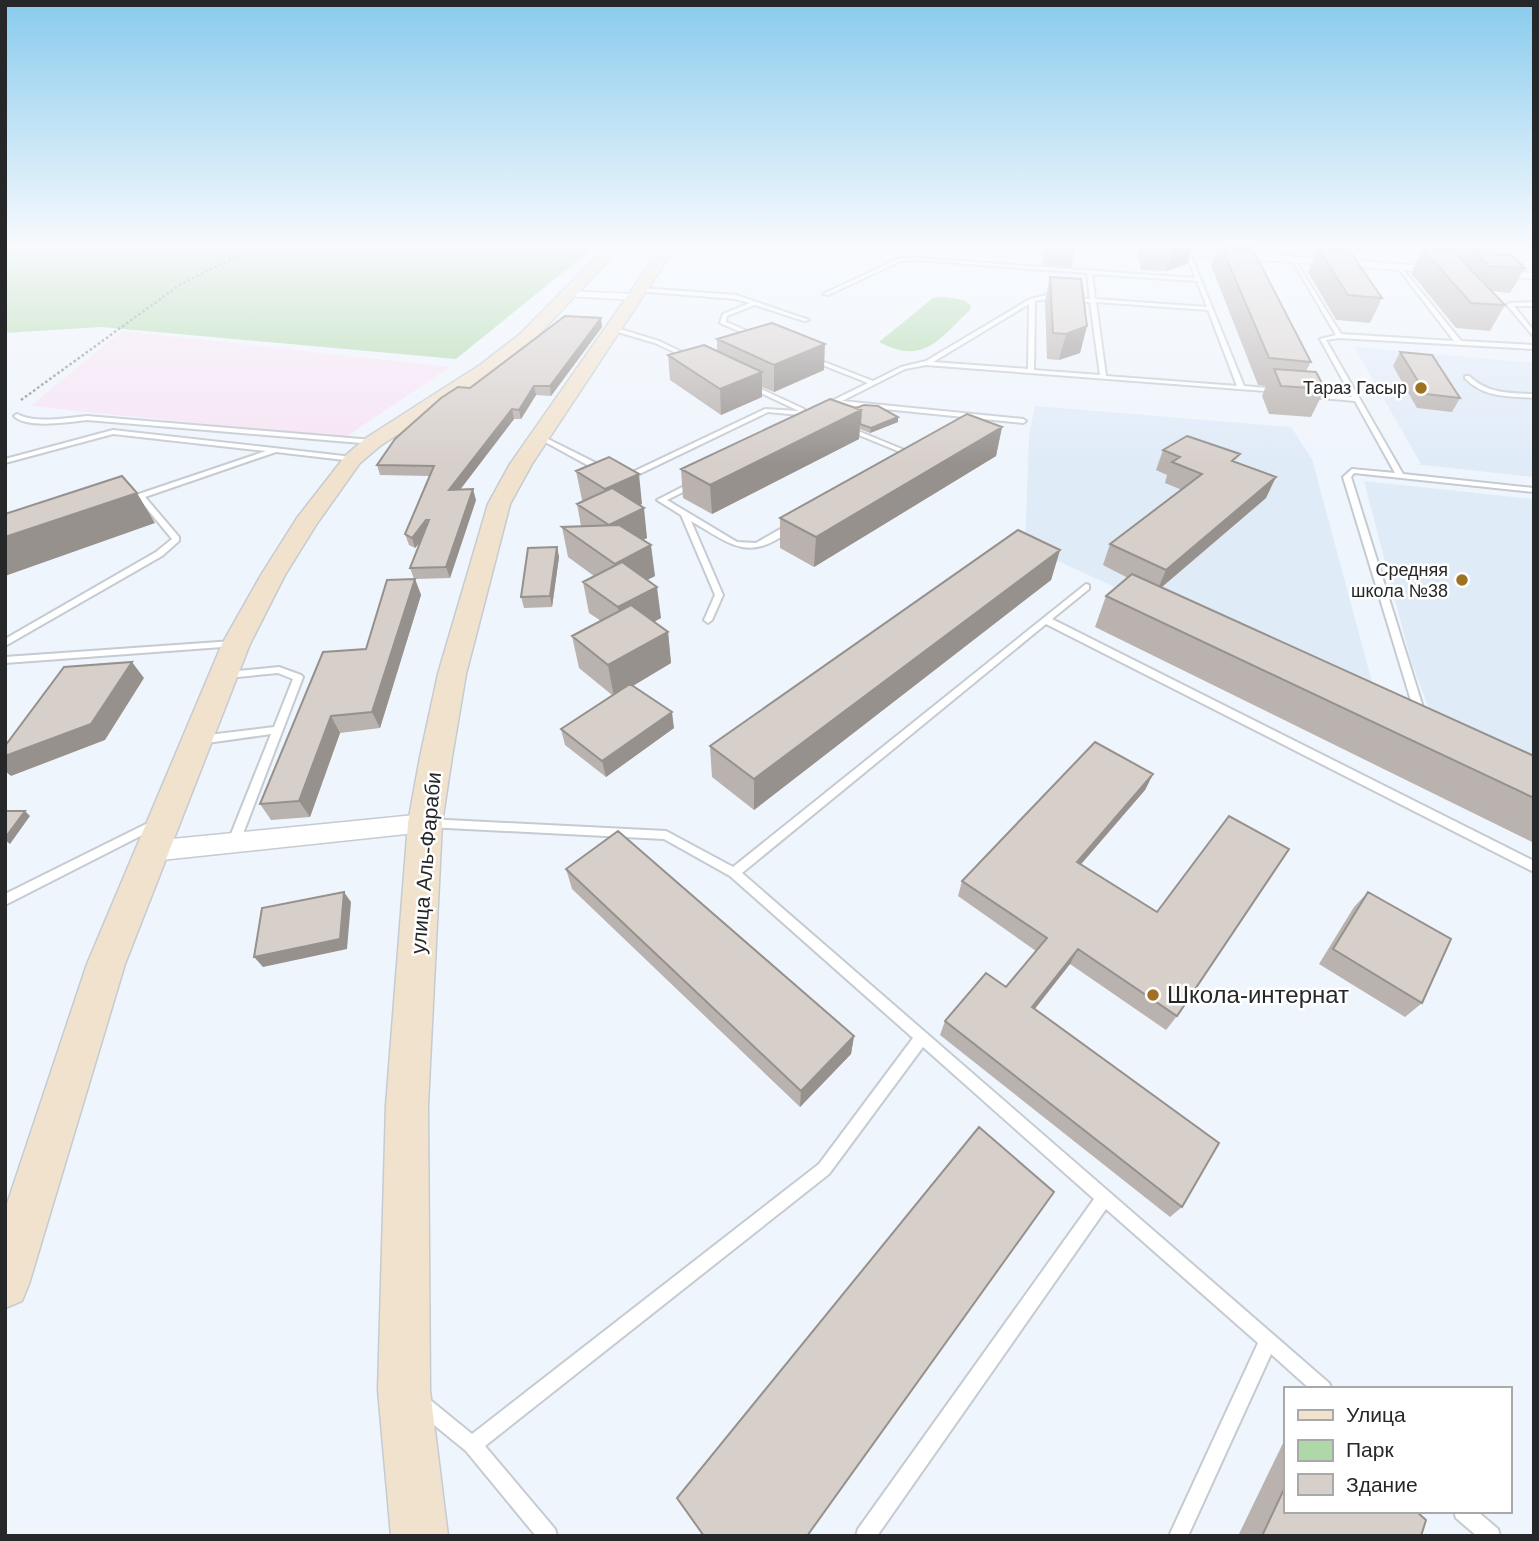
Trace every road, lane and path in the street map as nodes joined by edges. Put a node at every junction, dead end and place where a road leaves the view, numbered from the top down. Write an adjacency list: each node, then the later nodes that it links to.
1 (132, 320): 33 (path)
2 (543, 320): 43 (main road)
3 (620, 320): 12 (main road, улица Аль-Фараби)
4 (724, 320): 15 (lane)
5 (998, 320): 19 (lane)
6 (1032, 320): 21 (lane)
7 (1096, 320): 22 (lane)
8 (1215, 320): 26 (lane)
9 (1329, 320): 14 (lane)
10 (1441, 320): 16 (lane)
11 (1522, 320): 13 (lane)
12 (614, 330): 20 (lane); 40 (main road, улица Аль-Фараби)
13 (1534, 335)
14 (1339, 336): 16 (lane); 30 (lane)
15 (761, 338)
16 (1459, 343): 17 (lane)
17 (1534, 346)
18 (798, 353): 25 (lane)
19 (926, 363): 21 (lane); 25 (lane)
20 (704, 364)
21 (1031, 372): 22 (lane)
22 (1103, 377): 26 (lane)
23 (1467, 377): 29 (lane)
24 (739, 381): 32 (lane)
25 (873, 383): 31 (lane)
26 (1241, 387): 27 (lane)
27 (1280, 391)
28 (1306, 394): 30 (lane)
29 (1534, 396)
30 (1358, 399): 47 (lane)
31 (834, 402): 32 (lane); 34 (lane)
32 (810, 414): 35 (lane); 39 (lane); 40 (lane)
33 (17, 416): 43 (lane)
34 (982, 417): 36 (lane); 38 (lane)
35 (822, 419)
36 (1023, 421)
37 (833, 423): 44 (lane)
38 (971, 424)
39 (813, 426)
40 (540, 437): 65 (main road, улица Аль-Фараби)
41 (280, 449): 43 (lane); 45 (lane); 50 (lane)
42 (926, 450): 44 (lane)
43 (363, 451): 58 (main road)
44 (915, 456): 46 (lane)
45 (5, 461)
46 (902, 463)
47 (1400, 475): 49 (lane); 62 (lane)
48 (696, 483): 52 (lane)
49 (1534, 490)
50 (140, 496): 51 (lane); 57 (lane)
51 (116, 505)
52 (684, 514): 53 (lane); 55 (lane)
53 (805, 518)
54 (1086, 587): 56 (lane)
55 (708, 620)
56 (1046, 620): 68 (lane); 69 (lane)
57 (5, 643)
58 (236, 644): 59 (lane); 60 (main road)
59 (5, 660)
60 (224, 675): 61 (lane); 63 (main road)
61 (277, 730): 63 (lane); 66 (lane)
62 (1426, 733)
63 (197, 741): 64 (main road)
64 (165, 819): 67 (main road); 70 (lane)
65 (425, 823): 66 (street); 69 (lane); 76 (main road, улица Аль-Фараби)
66 (233, 844): 67 (street)
67 (152, 851): 73 (main road)
68 (1534, 867)
69 (734, 873): 71 (lane)
70 (5, 900)
71 (921, 1038): 72 (lane); 77 (lane)
72 (1104, 1198): 74 (lane); 81 (lane)
73 (5, 1284)
74 (1268, 1340): 75 (lane); 82 (lane)
75 (1321, 1387)
76 (404, 1390): 77 (lane); 79 (main road, улица Аль-Фараби)
77 (472, 1445): 80 (lane)
78 (1465, 1513): 83 (lane)
79 (420, 1536)
80 (548, 1536)
81 (865, 1536)
82 (1178, 1536)
83 (1491, 1536)

